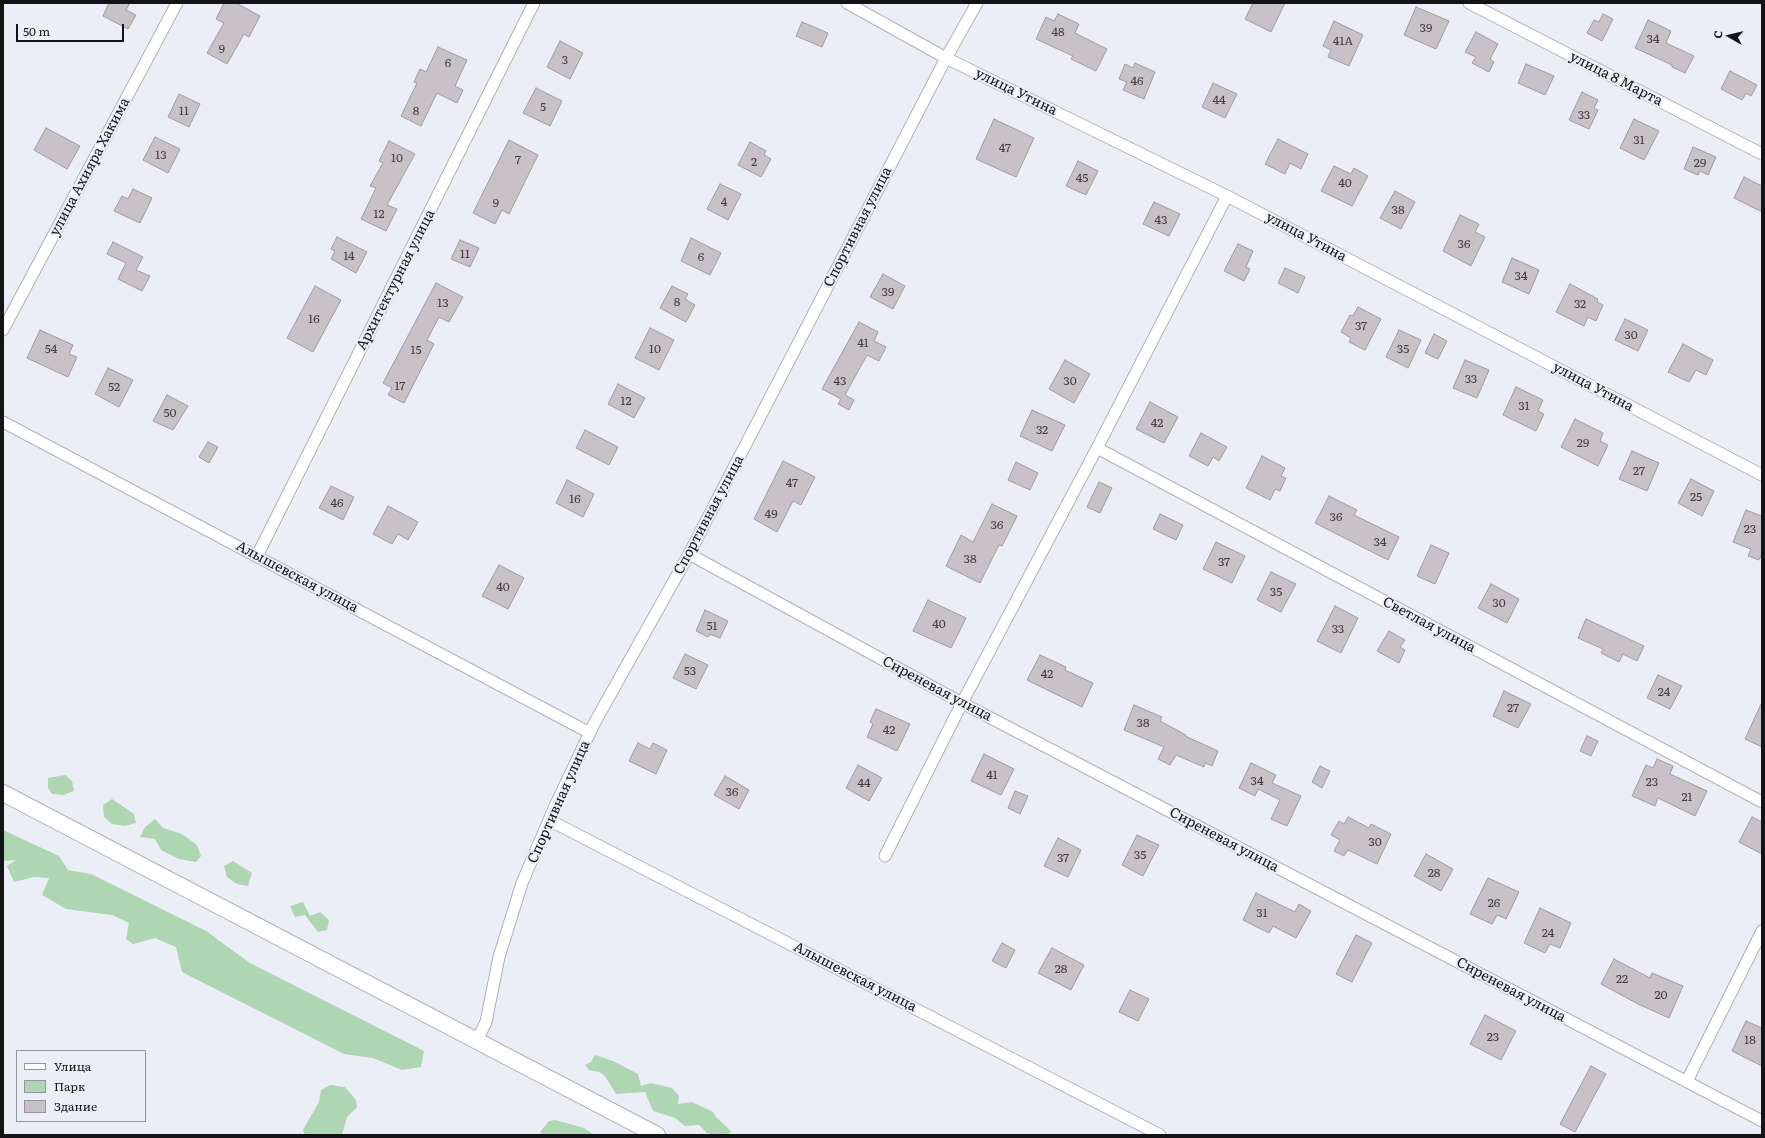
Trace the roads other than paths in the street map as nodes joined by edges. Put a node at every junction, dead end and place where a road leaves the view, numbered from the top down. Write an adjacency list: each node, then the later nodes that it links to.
1 (177, 3): 9 (street, улица Ахияра Хакима)
2 (534, 3): 14 (street, Архитектурная улица)
3 (847, 3): 6 (street, улица Утина)
4 (977, 3): 6 (street, Спортивная улица)
5 (1469, 3): 7 (street, улица 8 Марта)
6 (946, 58): 8 (street, улица Утина); 13 (street, Спортивная улица)
7 (1762, 154)
8 (1227, 196): 11 (street); 12 (street, улица Утина)
9 (3, 330)
10 (3, 422): 14 (street, Алышевская улица)
11 (1097, 448): 15 (street); 18 (street, Светлая улица)
12 (1762, 475)
13 (689, 554): 15 (street, Сиреневая улица); 16 (street, Спортивная улица)
14 (257, 556): 16 (street, Алышевская улица)
15 (962, 703): 20 (street); 23 (street, Сиреневая улица)
16 (590, 733): 19 (street, Спортивная улица)
17 (3, 793): 22 (main road)
18 (1762, 802)
19 (549, 820): 22 (street, Спортивная улица); 26 (street, Алышевская улица)
20 (885, 856)
21 (1762, 931): 23 (street)
22 (476, 1040): 25 (main road)
23 (1687, 1081): 24 (street, Сиреневая улица)
24 (1762, 1121)
25 (658, 1135)
26 (1160, 1135)

